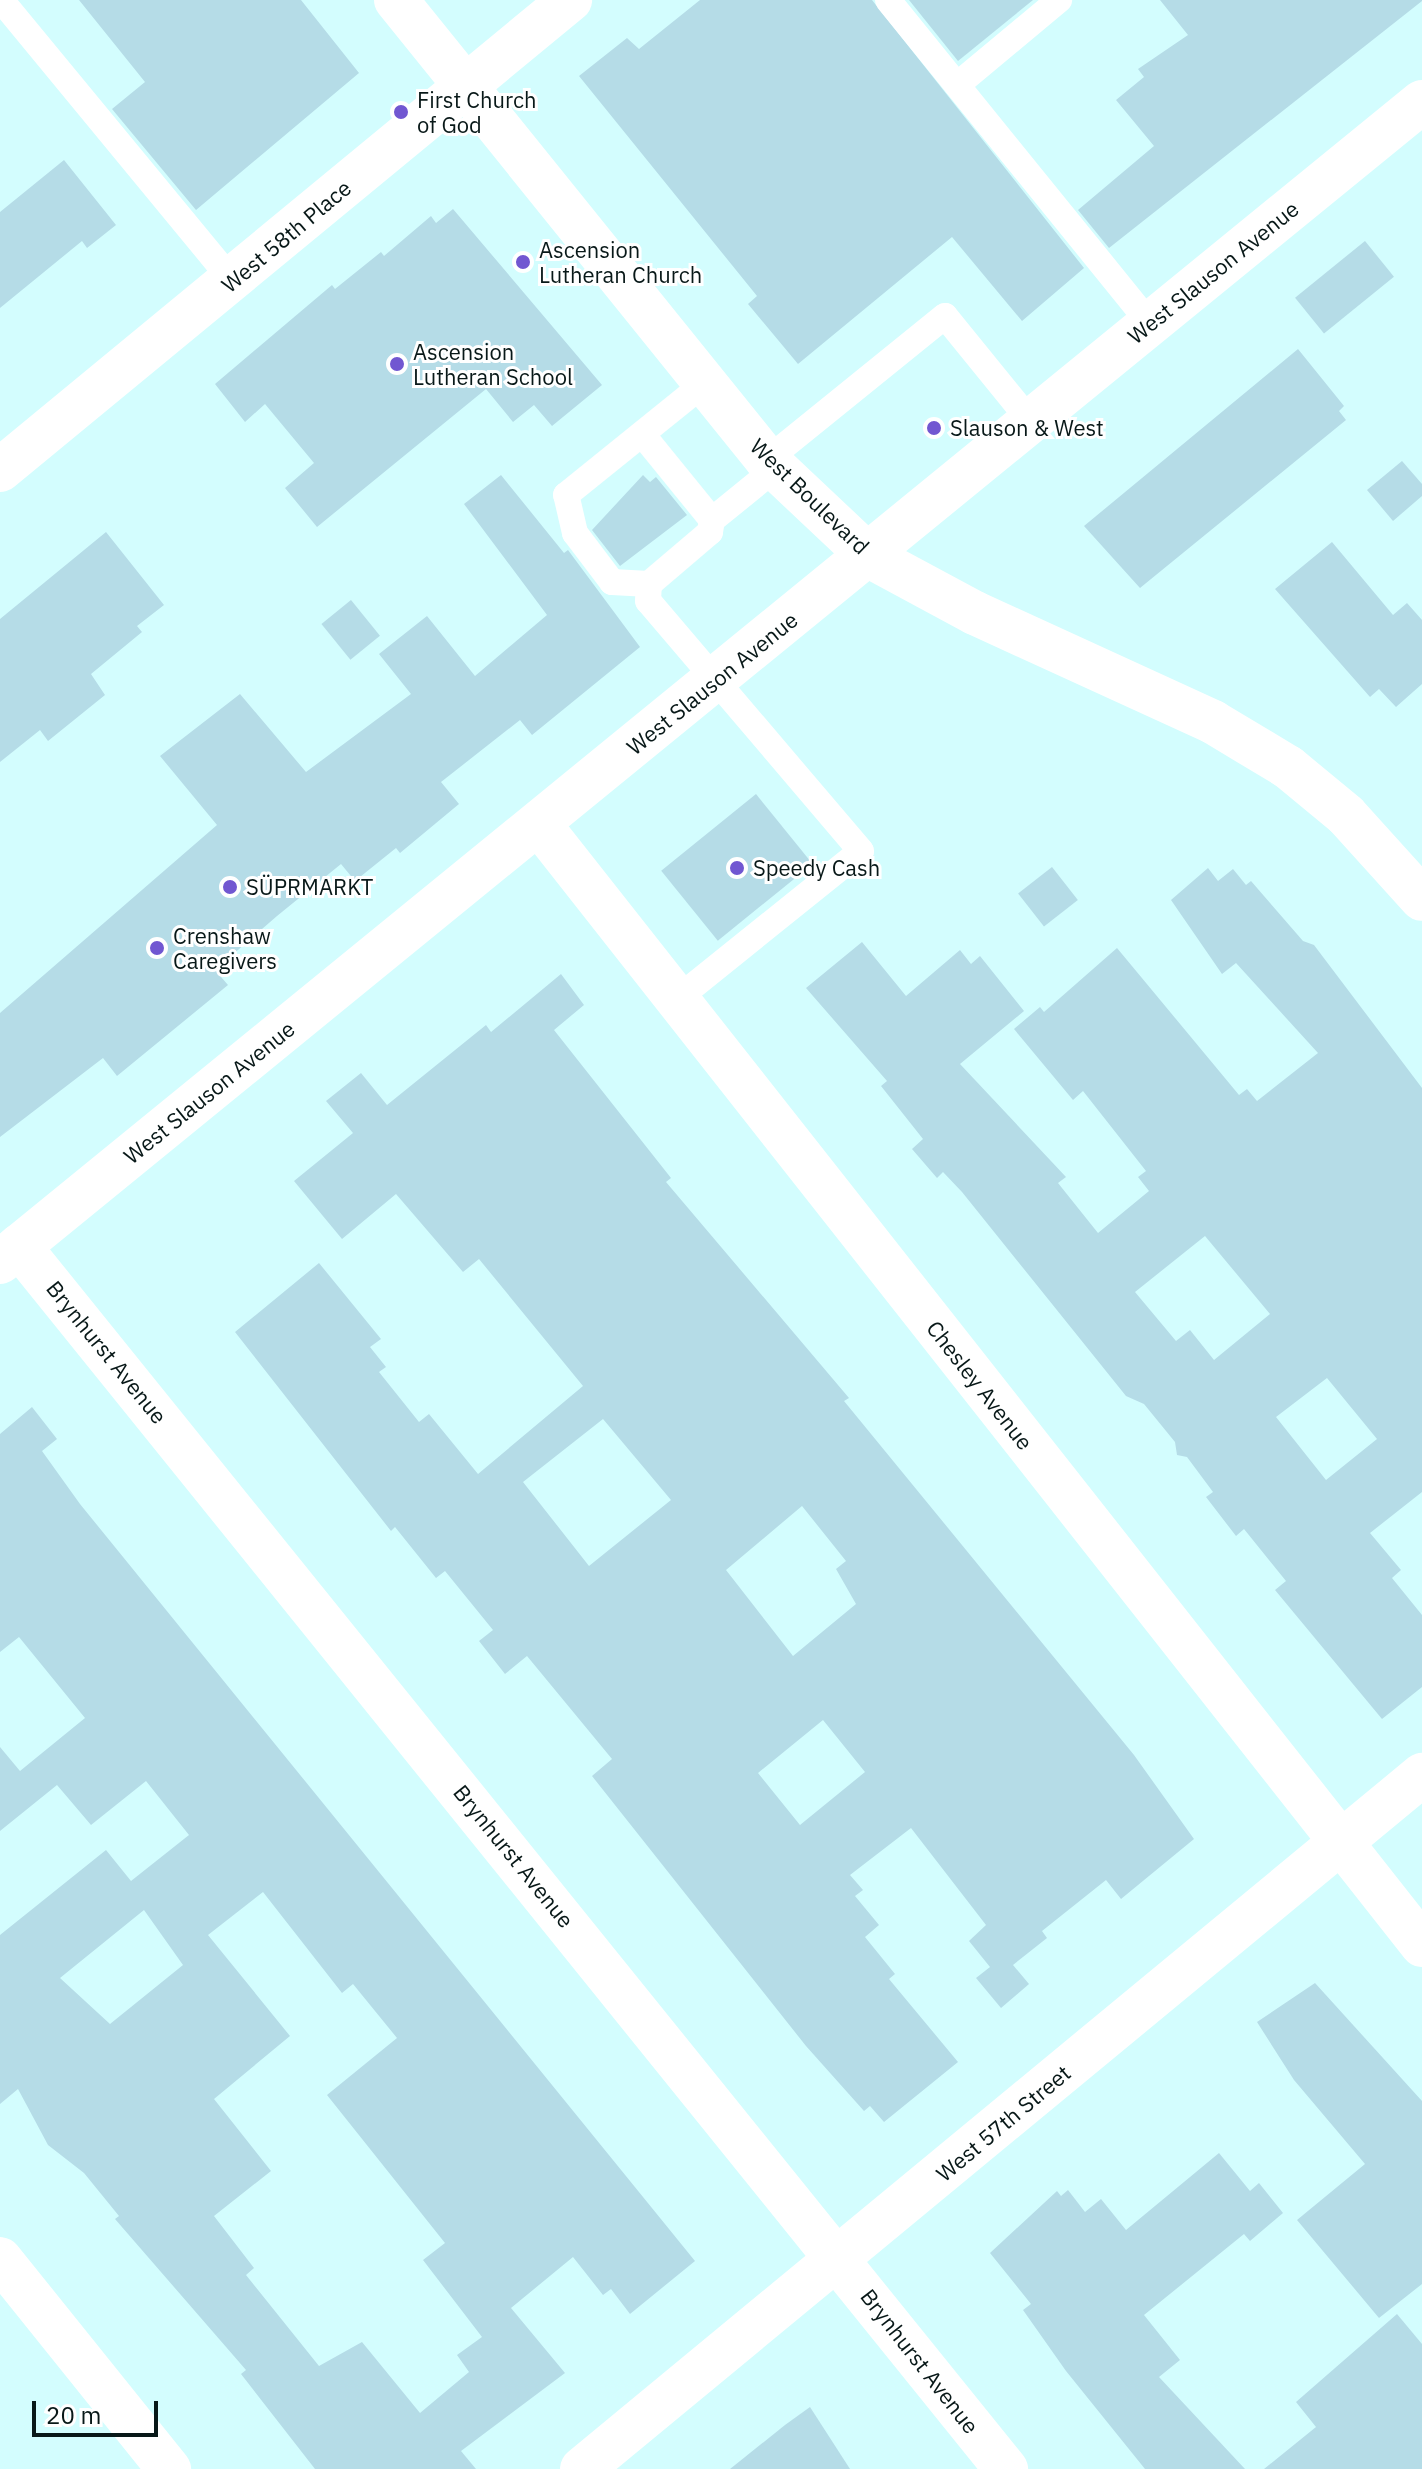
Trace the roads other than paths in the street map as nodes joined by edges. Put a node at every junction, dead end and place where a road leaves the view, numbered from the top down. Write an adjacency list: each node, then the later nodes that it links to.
1 (1, 0): 9 (lane)
2 (396, 0): 7 (street, West Boulevard)
3 (570, 0): 7 (street, West 58th Place)
4 (888, 0): 6 (lane)
5 (1059, 0): 6 (lane)
6 (957, 85): 10 (lane)
7 (466, 86): 9 (street, West 58th Place); 11 (street, West Boulevard)
8 (1422, 102): 10 (street, West Slauson Avenue)
9 (233, 281): 15 (street, West 58th Place)
10 (1150, 324): 12 (street, West Slauson Avenue)
11 (705, 383): 13 (lane); 14 (street, West Boulevard)
12 (1031, 422): 14 (lane); 17 (street, West Slauson Avenue)
13 (642, 434): 16 (lane); 18 (lane)
14 (772, 464): 16 (lane); 17 (street, West Boulevard)
15 (0, 470)
16 (711, 526): 18 (lane)
17 (869, 556): 19 (street, West Slauson Avenue); 21 (street, West Boulevard)
18 (638, 582): 19 (lane)
19 (714, 682): 20 (street, West Slauson Avenue); 22 (lane)
20 (539, 824): 22 (street, Chesley Avenue); 23 (street, West Slauson Avenue)
21 (1422, 899)
22 (677, 999): 25 (street, Chesley Avenue)
23 (10, 1254): 28 (street, Brynhurst Avenue)
24 (1422, 1775): 25 (street, West 57th Street)
25 (1341, 1843): 26 (street, Chesley Avenue); 28 (street, West 57th Street)
26 (1422, 1945)
27 (0, 2259): 29 (street)
28 (840, 2259): 30 (street, West 57th Street); 31 (street, Brynhurst Avenue)
29 (169, 2469)
30 (582, 2469)
31 (1006, 2469)

